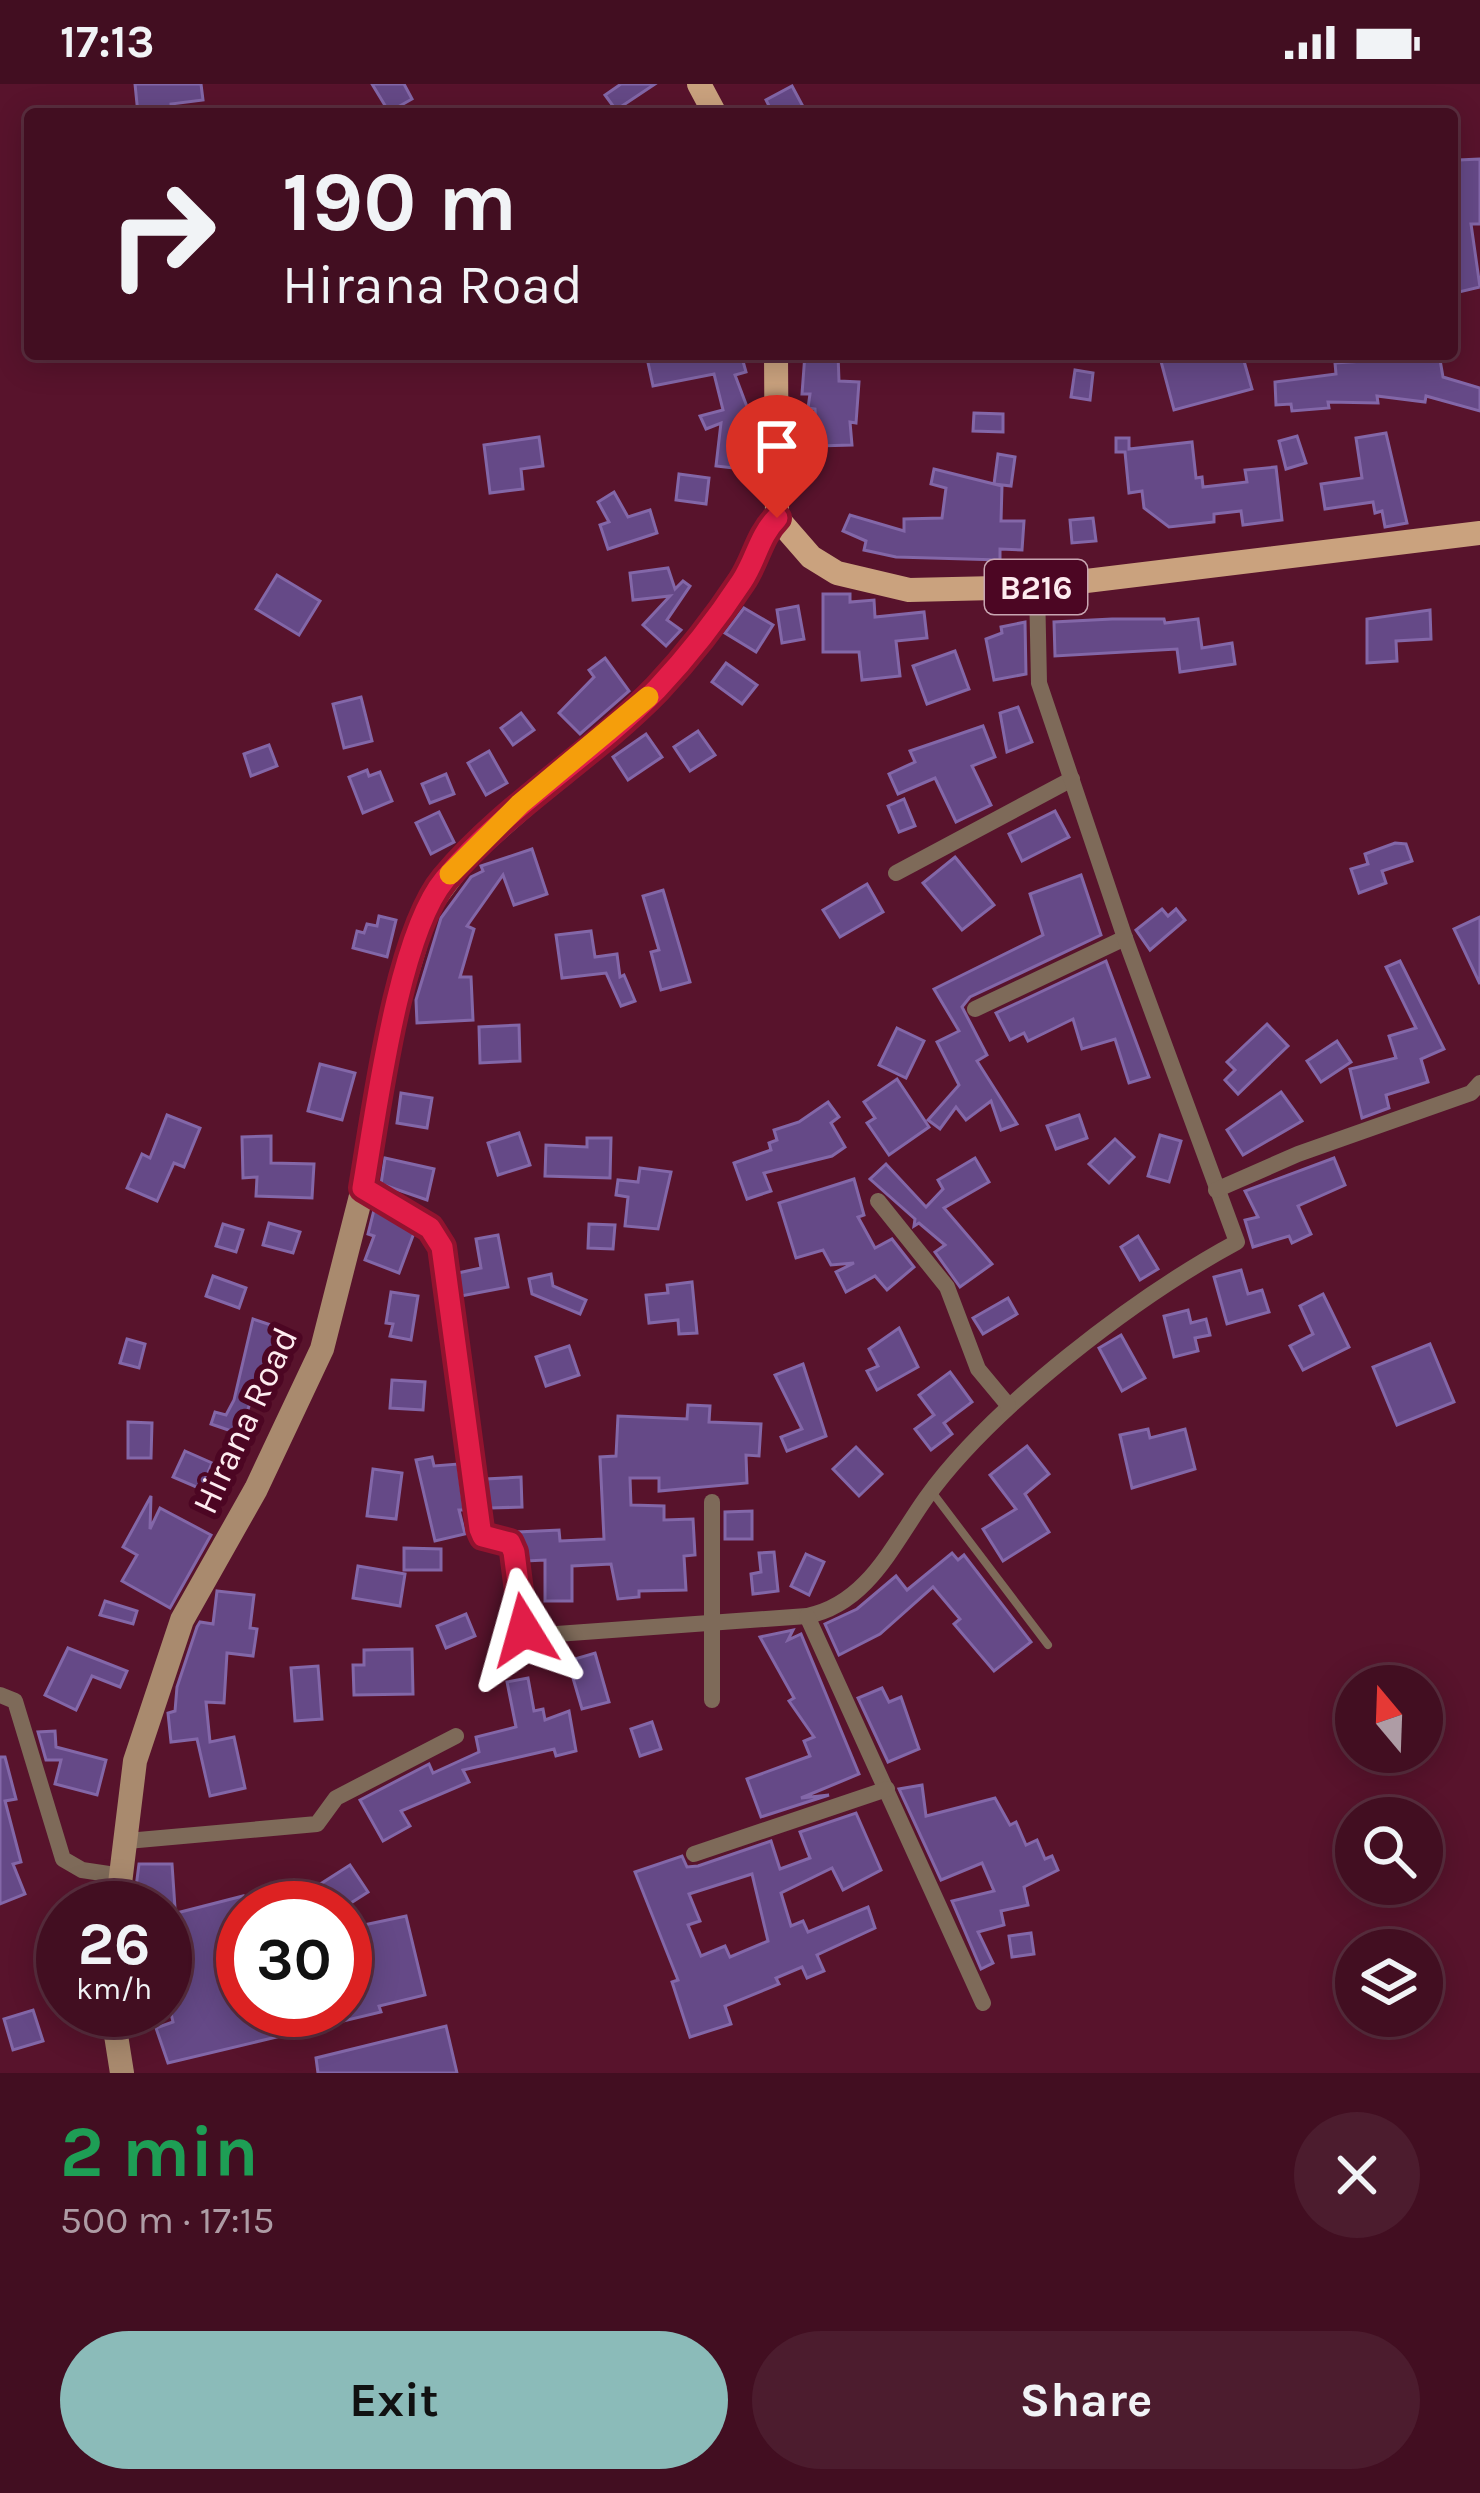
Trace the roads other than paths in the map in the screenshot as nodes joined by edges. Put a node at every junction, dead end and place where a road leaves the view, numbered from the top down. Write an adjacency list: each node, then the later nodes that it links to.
1 (776, 360): 2 (main road)
2 (777, 518): 4 (main road, B216); 10 (street, Hirana Road)
3 (1480, 533): 4 (main road, B216)
4 (1037, 586): 5 (street)
5 (1072, 779): 6 (street); 7 (street)
6 (896, 873)
7 (1125, 938): 8 (street); 11 (street)
8 (975, 1009)
9 (1480, 1083): 11 (street)
10 (363, 1188): 17 (street); 23 (street, Hirana Road)
11 (1216, 1190): 13 (street)
12 (878, 1201): 13 (street)
13 (1008, 1405): 14 (street)
14 (931, 1491): 16 (street); 18 (lane)
15 (712, 1502): 17 (street)
16 (807, 1616): 17 (street); 22 (street)
17 (712, 1619): 20 (street)
18 (1048, 1645)
19 (0, 1695): 25 (street)
20 (712, 1700)
21 (456, 1736): 23 (street)
22 (887, 1790): 24 (street); 27 (street)
23 (127, 1840): 25 (street, Hirana Road)
24 (694, 1854)
25 (122, 1876): 26 (street, Hirana Road)
26 (121, 1881)
27 (982, 2002)
28 (116, 2037): 29 (street)
29 (122, 2073)

